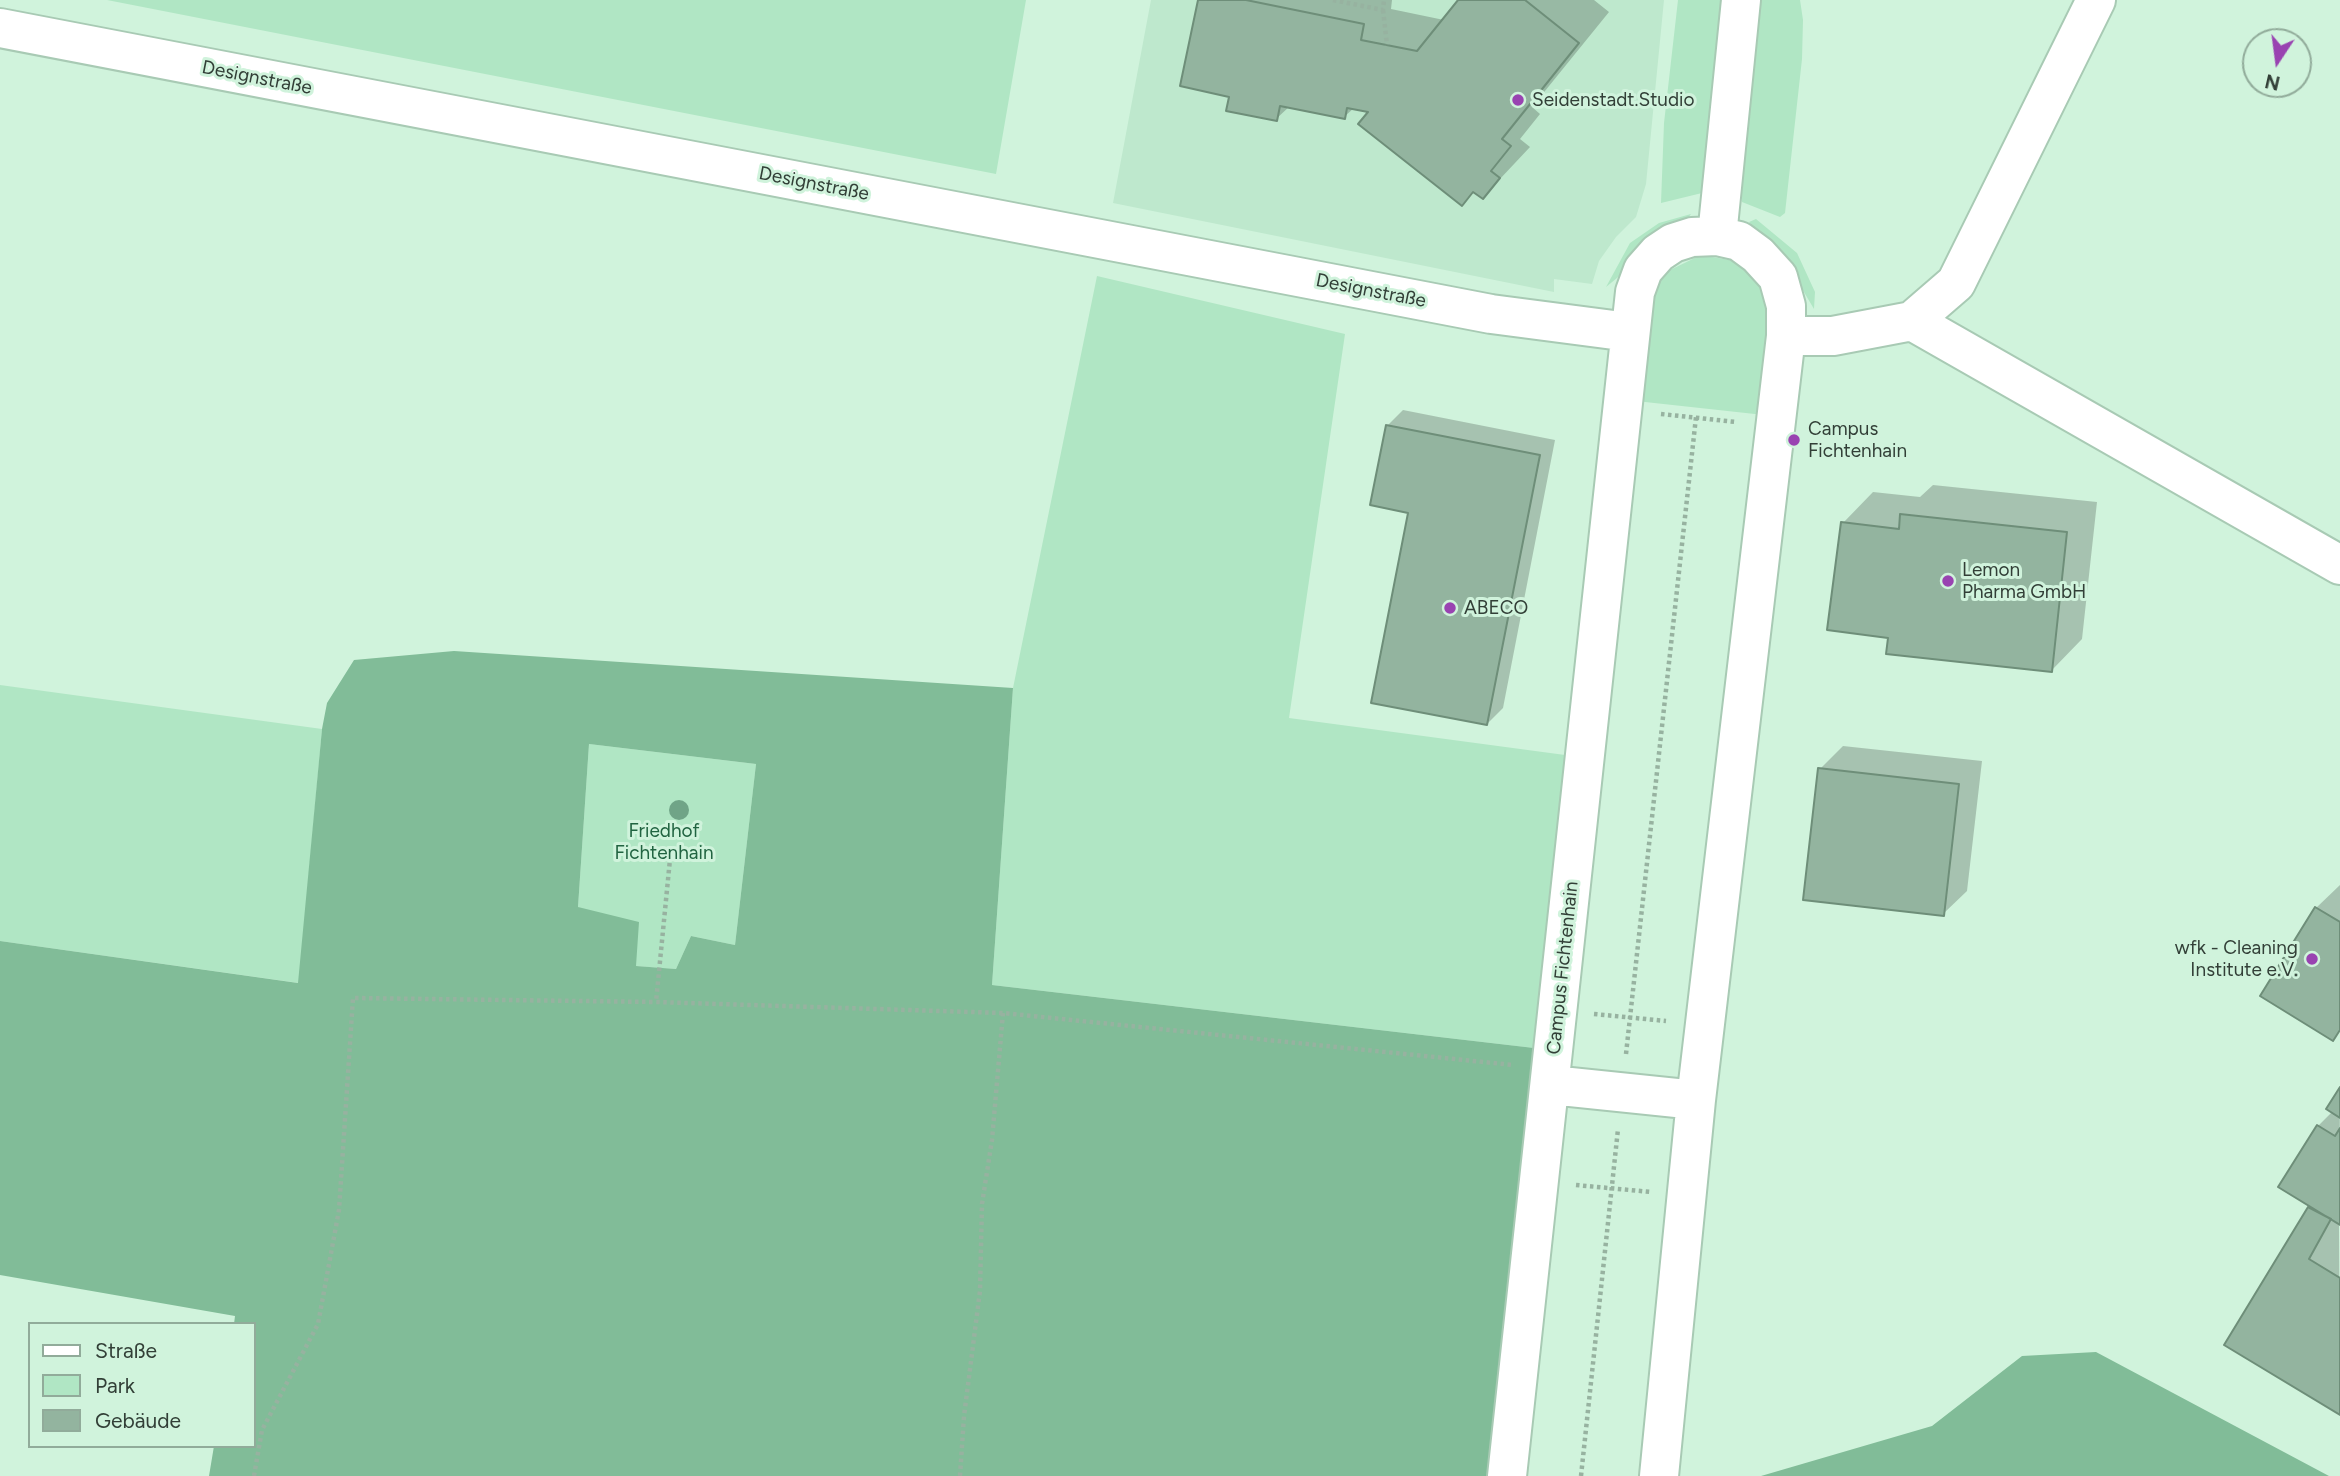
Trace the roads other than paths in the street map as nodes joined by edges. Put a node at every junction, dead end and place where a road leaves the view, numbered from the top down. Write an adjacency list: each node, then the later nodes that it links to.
1 (1741, 0): 4 (street)
2 (2095, 0): 5 (street)
3 (0, 28): 6 (street, Designstraße)
4 (1717, 236): 6 (street, Campus Fichtenhain); 7 (street, Campus Fichtenhain)
5 (1912, 321): 7 (street); 8 (street)
6 (1629, 332): 9 (street, Campus Fichtenhain)
7 (1786, 335): 10 (street, Campus Fichtenhain)
8 (2340, 565)
9 (1552, 1077): 10 (street); 11 (street, Campus Fichtenhain)
10 (1696, 1100): 12 (street, Campus Fichtenhain)
11 (1507, 1476)
12 (1659, 1476)

